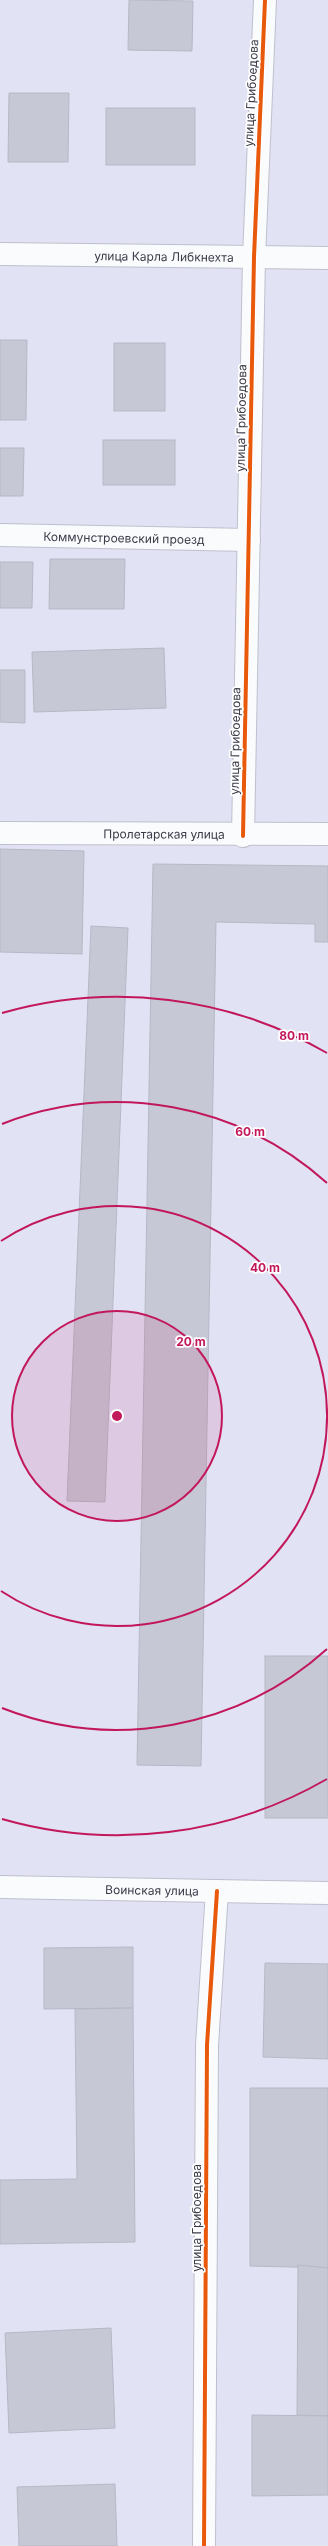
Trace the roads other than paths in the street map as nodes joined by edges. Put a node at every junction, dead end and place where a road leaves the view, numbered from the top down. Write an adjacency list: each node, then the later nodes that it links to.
1 (265, 0): 3 (street, улица Грибоедова)
2 (0, 254): 3 (street, улица Карла Либкнехта)
3 (254, 257): 4 (street, улица Карла Либкнехта); 6 (street, улица Грибоедова)
4 (328, 258)
5 (0, 535): 6 (street, Коммунстроевский проезд)
6 (248, 540): 9 (street, улица Грибоедова)
7 (0, 833): 9 (street, Пролетарская улица)
8 (328, 834): 9 (street, Пролетарская улица)
9 (243, 836)
10 (0, 1887): 11 (street, Воинская улица)
11 (217, 1891): 12 (street, Воинская улица); 13 (street, улица Грибоедова)
12 (328, 1893)
13 (204, 2546)

